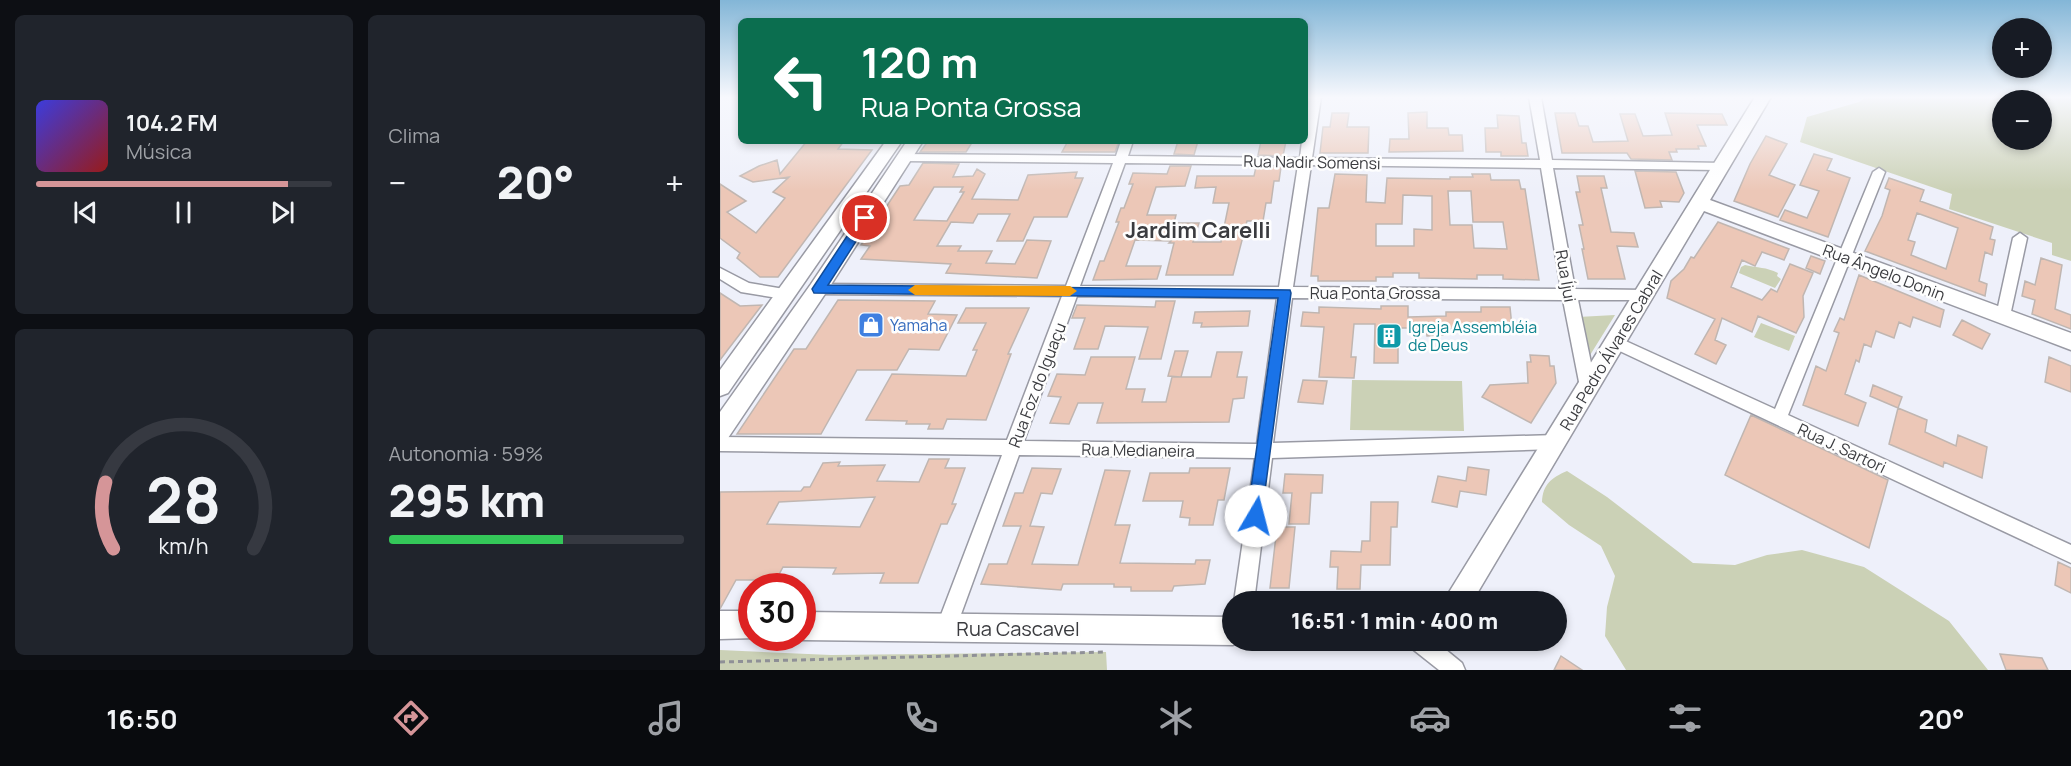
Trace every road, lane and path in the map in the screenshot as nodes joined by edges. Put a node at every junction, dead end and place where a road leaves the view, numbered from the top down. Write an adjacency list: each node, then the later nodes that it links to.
1 (1311, 128): 7 (street)
2 (1540, 128): 8 (street, Rua Íjui)
3 (1743, 128): 9 (street, Rua Pedro Álvares Cabral)
4 (1126, 144): 6 (street, Rua Foz do Iguaçu)
5 (902, 149): 6 (street, Rua Nadir Somensi); 15 (street); 19 (street)
6 (1121, 159): 7 (street, Rua Nadir Somensi); 16 (street, Rua Foz do Iguaçu)
7 (1305, 162): 8 (street, Rua Nadir Somensi); 17 (street)
8 (1547, 166): 9 (street, Rua Nadir Somensi); 18 (street, Rua Íjui)
9 (1720, 166): 11 (street, Rua Pedro Álvares Cabral)
10 (1879, 172): 13 (street)
11 (1698, 202): 13 (street, Rua Ângelo Donin); 20 (street, Rua Pedro Álvares Cabral)
12 (2020, 238): 21 (street)
13 (1843, 257): 21 (street, Rua Ângelo Donin); 28 (street)
14 (720, 273): 19 (street)
15 (818, 289): 16 (street, Rua Ponta Grossa); 26 (street)
16 (1073, 291): 17 (street, Rua Ponta Grossa); 32 (street, Rua Foz do Iguaçu)
17 (1285, 293): 18 (street, Rua Ponta Grossa); 33 (street)
18 (1569, 293): 20 (street, Rua Ponta Grossa); 25 (street, Rua Íjui)
19 (784, 294): 24 (street)
20 (1645, 295): 22 (street, Rua Pedro Álvares Cabral)
21 (2003, 316): 23 (street, Rua Ângelo Donin)
22 (1614, 342): 25 (street, Rua Pedro Álvares Cabral); 28 (street, Rua J. Sartori)
23 (2071, 342)
24 (720, 387)
25 (1588, 387): 30 (street, Rua Pedro Álvares Cabral)
26 (747, 391): 27 (street); 29 (street)
27 (720, 392)
28 (1779, 418): 34 (street, Rua J. Sartori)
29 (720, 432)
30 (1556, 442): 33 (street, Rua Medianeira); 36 (street, Rua Pedro Álvares Cabral)
31 (720, 444): 32 (street, Rua Medianeira)
32 (1012, 448): 33 (street, Rua Medianeira); 40 (street, Rua Foz do Iguaçu)
33 (1264, 451): 35 (street)
34 (2071, 554)
35 (1245, 591)
36 (1463, 591)
37 (720, 625): 38 (street)
38 (738, 625)
39 (816, 626): 40 (street, Rua Cascavel)
40 (946, 628): 41 (street, Rua Cascavel)
41 (1222, 638)
42 (1429, 651): 45 (street)
43 (1110, 652): 44 (path)
44 (720, 662)
45 (1455, 670)

